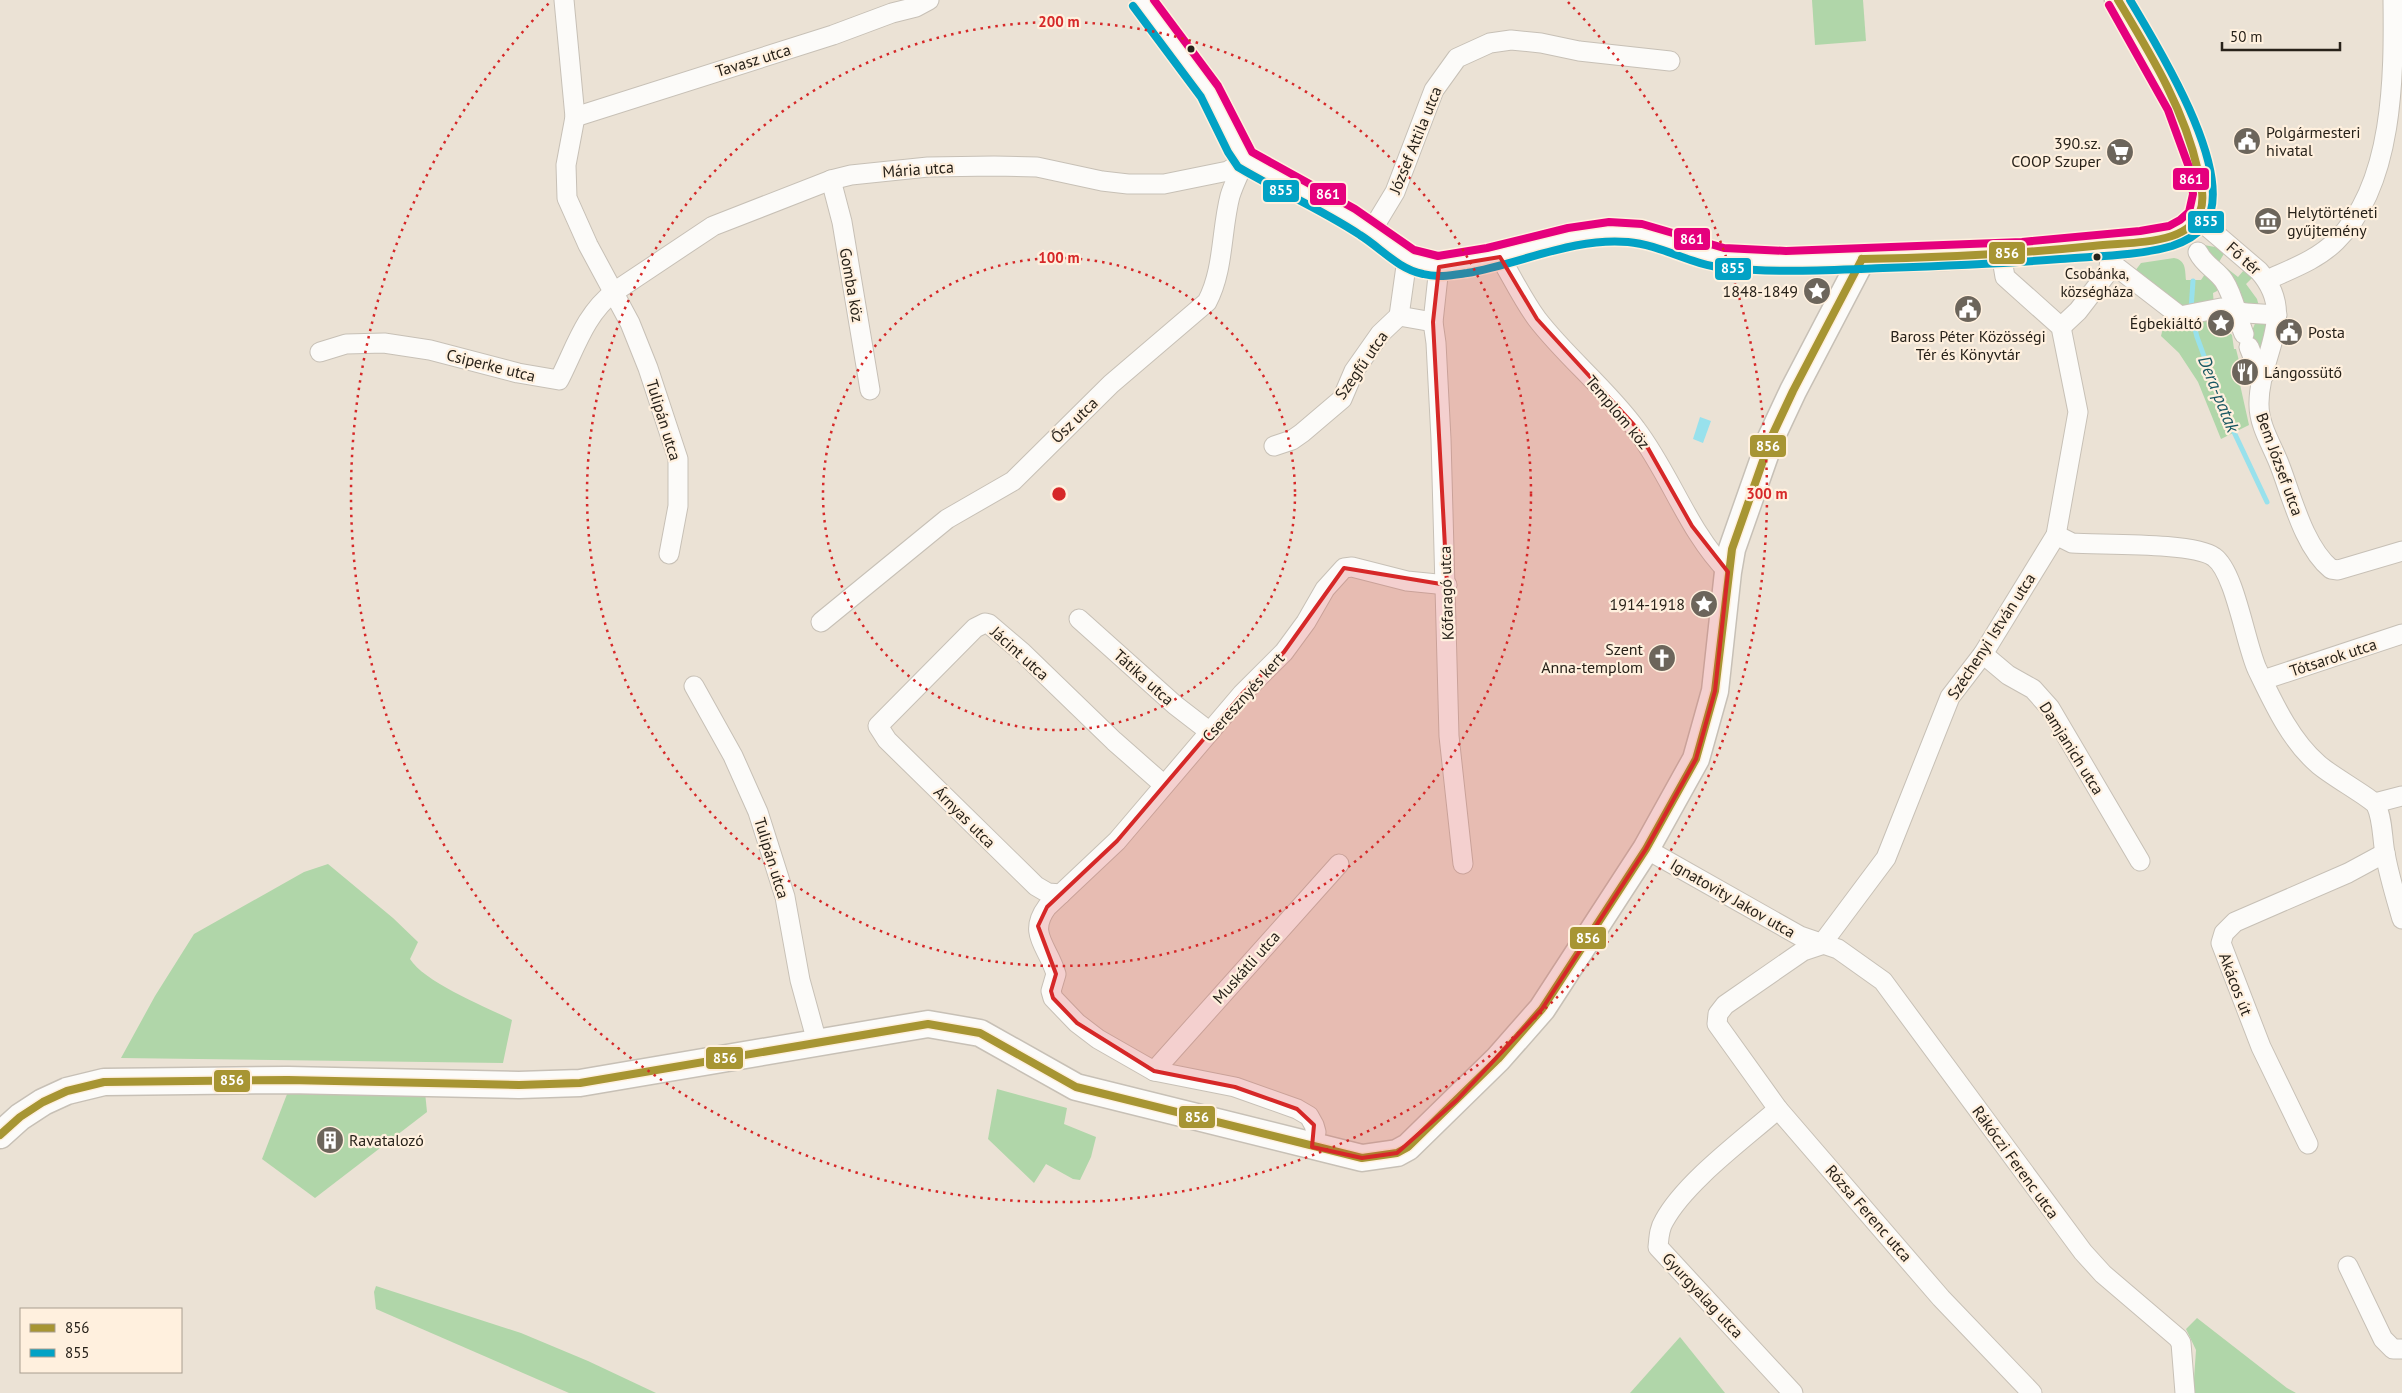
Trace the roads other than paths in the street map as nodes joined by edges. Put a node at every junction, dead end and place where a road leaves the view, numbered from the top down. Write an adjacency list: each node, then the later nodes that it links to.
1 (564, 0): 7 (street, Tulipán utca)
2 (929, 0): 7 (street, Tavasz utca)
3 (1141, 0): 8 (street)
4 (2118, 0): 10 (main road)
5 (2393, 0): 19 (street)
6 (1670, 61): 11 (street, József Attila utca)
7 (575, 117): 20 (street, Tulipán utca)
8 (1245, 160): 9 (street, Mária utca); 11 (street); 36 (street, Ősz utca)
9 (831, 180): 20 (street, Mária utca); 28 (street, Gomba köz)
10 (2197, 218): 17 (main road); 19 (street, Fő tér)
11 (1372, 230): 15 (street)
12 (2198, 252): 21 (street)
13 (2002, 253): 16 (main road); 17 (main road); 25 (street)
14 (1500, 257): 16 (street); 18 (street); 33 (street, Templom köz)
15 (1408, 259): 18 (street); 23 (street)
16 (1862, 259): 33 (main road)
17 (2111, 259): 21 (street); 25 (street)
18 (1439, 267): 24 (street, Kőfaragó utca)
19 (2267, 280): 22 (street, Bem József utca)
20 (614, 292): 26 (street, Csiperke utca); 32 (street, Tulipán utca)
21 (2236, 312): 22 (street); 27 (street)
22 (2277, 315): 27 (street, Bem József utca)
23 (1399, 316): 24 (street); 29 (street, Szegfű utca)
24 (1432, 322): 34 (street, Kőfaragó utca)
25 (2061, 327): 30 (street, Széchenyi István utca)
26 (320, 352)
27 (2265, 374): 31 (street, Bem József utca)
28 (870, 390)
29 (1274, 446)
30 (2056, 536): 38 (street, Széchenyi István utca); 39 (street)
31 (2402, 551)
32 (669, 554)
33 (1728, 572): 46 (main road)
34 (1446, 585): 42 (street, Cseresznyés kert); 50 (street, Kőfaragó utca)
35 (1079, 619): 42 (street, Tátika utca)
36 (821, 622)
37 (2402, 634): 39 (street, Tótsarok utca)
38 (1982, 654): 48 (street, Damjanich utca); 53 (street, Széchenyi István utca)
39 (2263, 680): 45 (street)
40 (694, 686): 54 (street, Tulipán utca)
41 (878, 726): 43 (street, Jácint utca); 51 (street, Árnyas utca)
42 (1210, 732): 43 (street, Cseresznyés kert)
43 (1164, 785): 51 (street, Cseresznyés kert)
44 (2402, 796): 45 (street)
45 (2375, 803): 47 (street)
46 (1646, 849): 53 (street, Ignatovity Jakov utca); 59 (main road)
47 (2385, 853): 52 (street); 58 (street, Akácos út)
48 (2140, 861)
49 (1339, 864): 55 (street, Muskátli utca)
50 (1463, 864)
51 (1061, 894): 55 (street, Cseresznyés kert)
52 (2402, 919)
53 (1822, 945): 56 (street, Rózsa Ferenc utca); 64 (street, Rákóczi Ferenc utca)
54 (817, 1042): 57 (main road); 59 (main road)
55 (1154, 1071): 59 (street)
56 (1778, 1109): 62 (street, Gyurgyalag utca); 63 (street, Rózsa Ferenc utca)
57 (0, 1136)
58 (2308, 1144)
59 (1312, 1147)
60 (2348, 1266): 61 (street)
61 (2402, 1349)
62 (1793, 1393)
63 (2032, 1393)
64 (2184, 1393)

